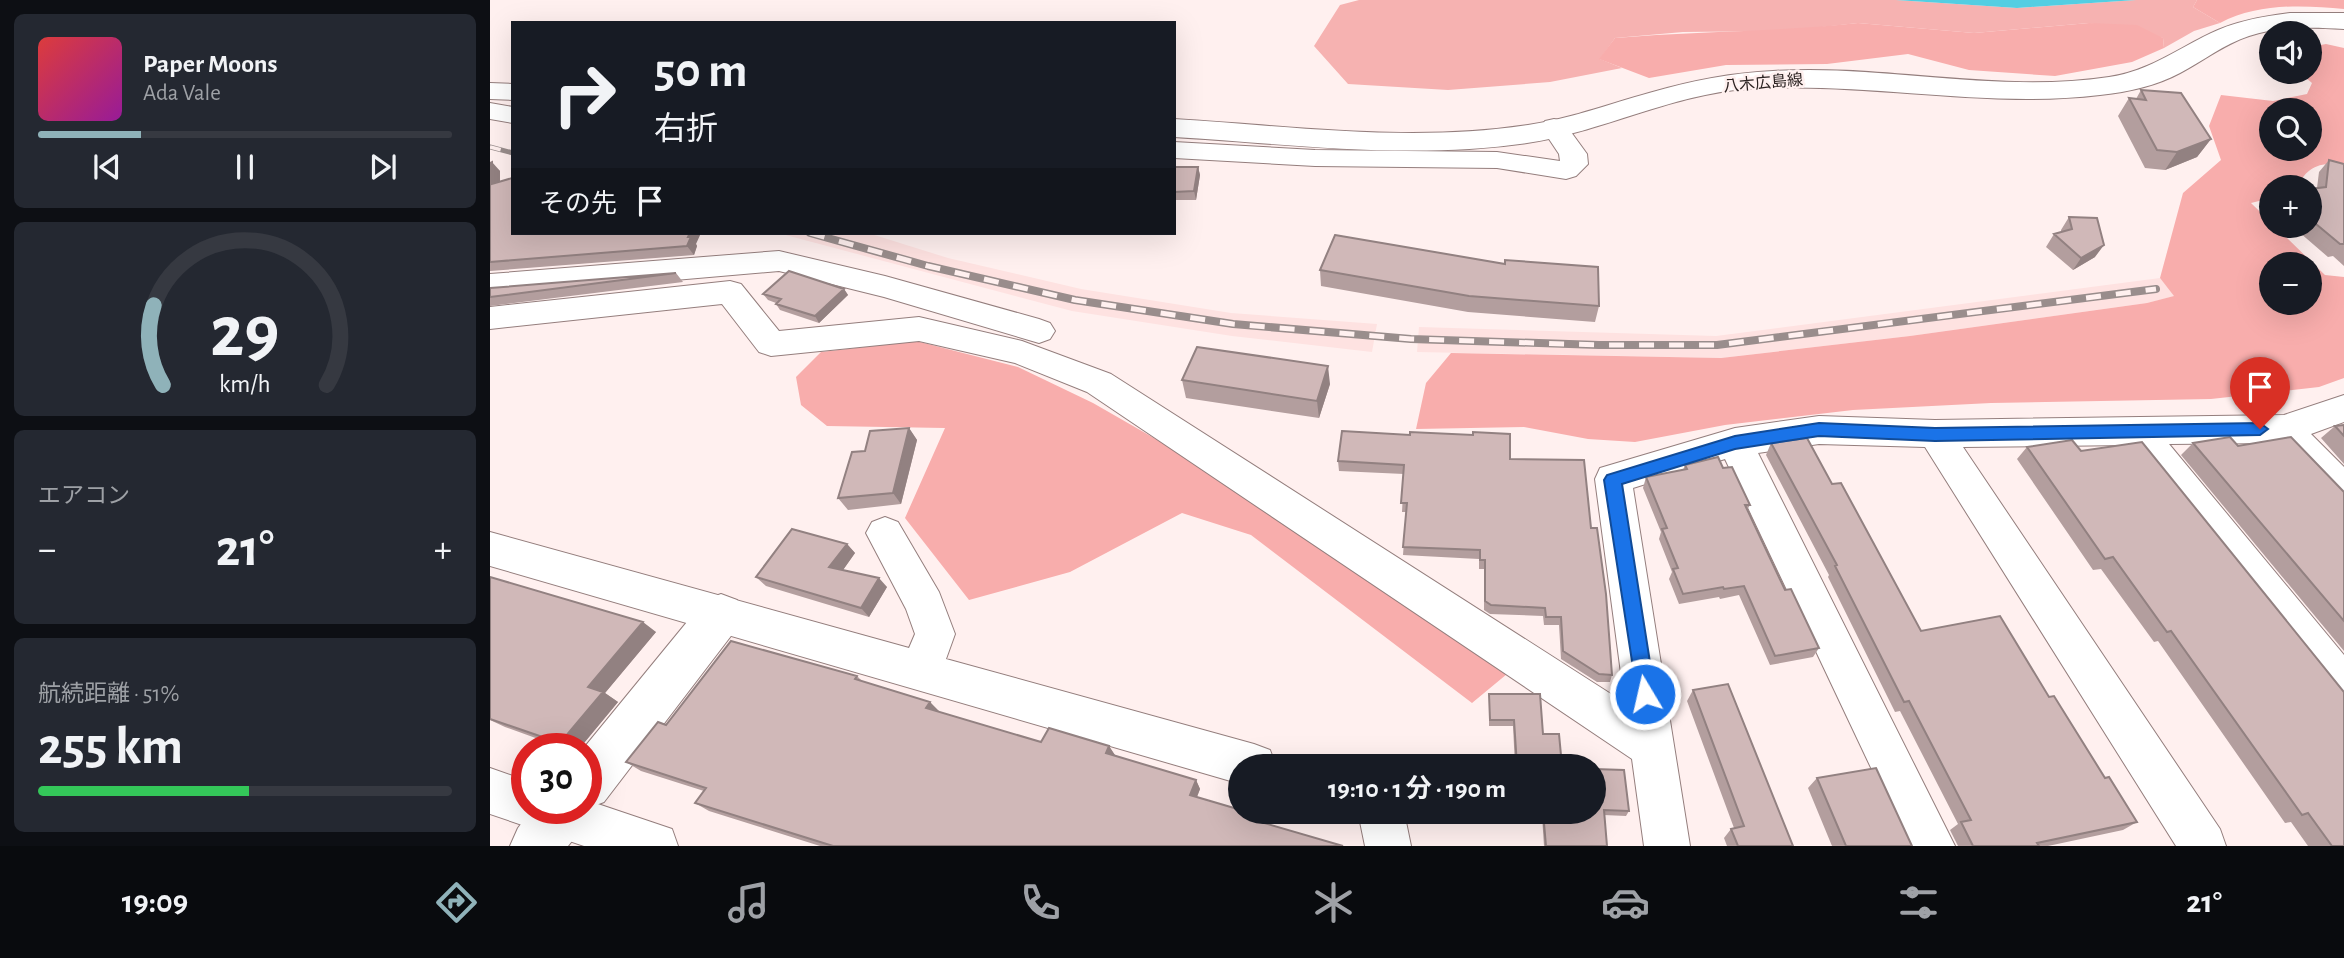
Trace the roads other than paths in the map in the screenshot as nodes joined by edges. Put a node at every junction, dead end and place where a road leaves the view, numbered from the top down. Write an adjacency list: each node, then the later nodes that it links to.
1 (2344, 21): 6 (main road, 八木広島線)
2 (490, 91): 3 (main road)
3 (511, 92)
4 (490, 111): 5 (street)
5 (511, 115)
6 (1554, 127): 7 (main road, 八木広島線); 8 (street)
7 (1176, 128)
8 (1176, 150)
9 (490, 285): 11 (street)
10 (490, 317): 23 (street)
11 (1040, 331)
12 (2344, 408): 13 (street)
13 (2285, 429): 14 (street); 17 (street)
14 (2136, 430): 15 (street); 22 (street)
15 (1935, 434): 16 (street); 34 (street)
16 (1735, 442): 23 (street); 33 (street)
17 (2344, 491)
18 (885, 533): 21 (street)
19 (490, 549): 20 (street)
20 (721, 614): 21 (street); 24 (main road)
21 (920, 671): 25 (street)
22 (2344, 687)
23 (1653, 747): 32 (street)
24 (602, 754)
25 (1228, 759)
26 (490, 791): 27 (street)
27 (511, 798)
28 (591, 824): 30 (street)
29 (1383, 824): 31 (street)
30 (655, 846)
31 (1388, 846)
32 (1667, 846)
33 (1932, 846)
34 (2203, 846)

